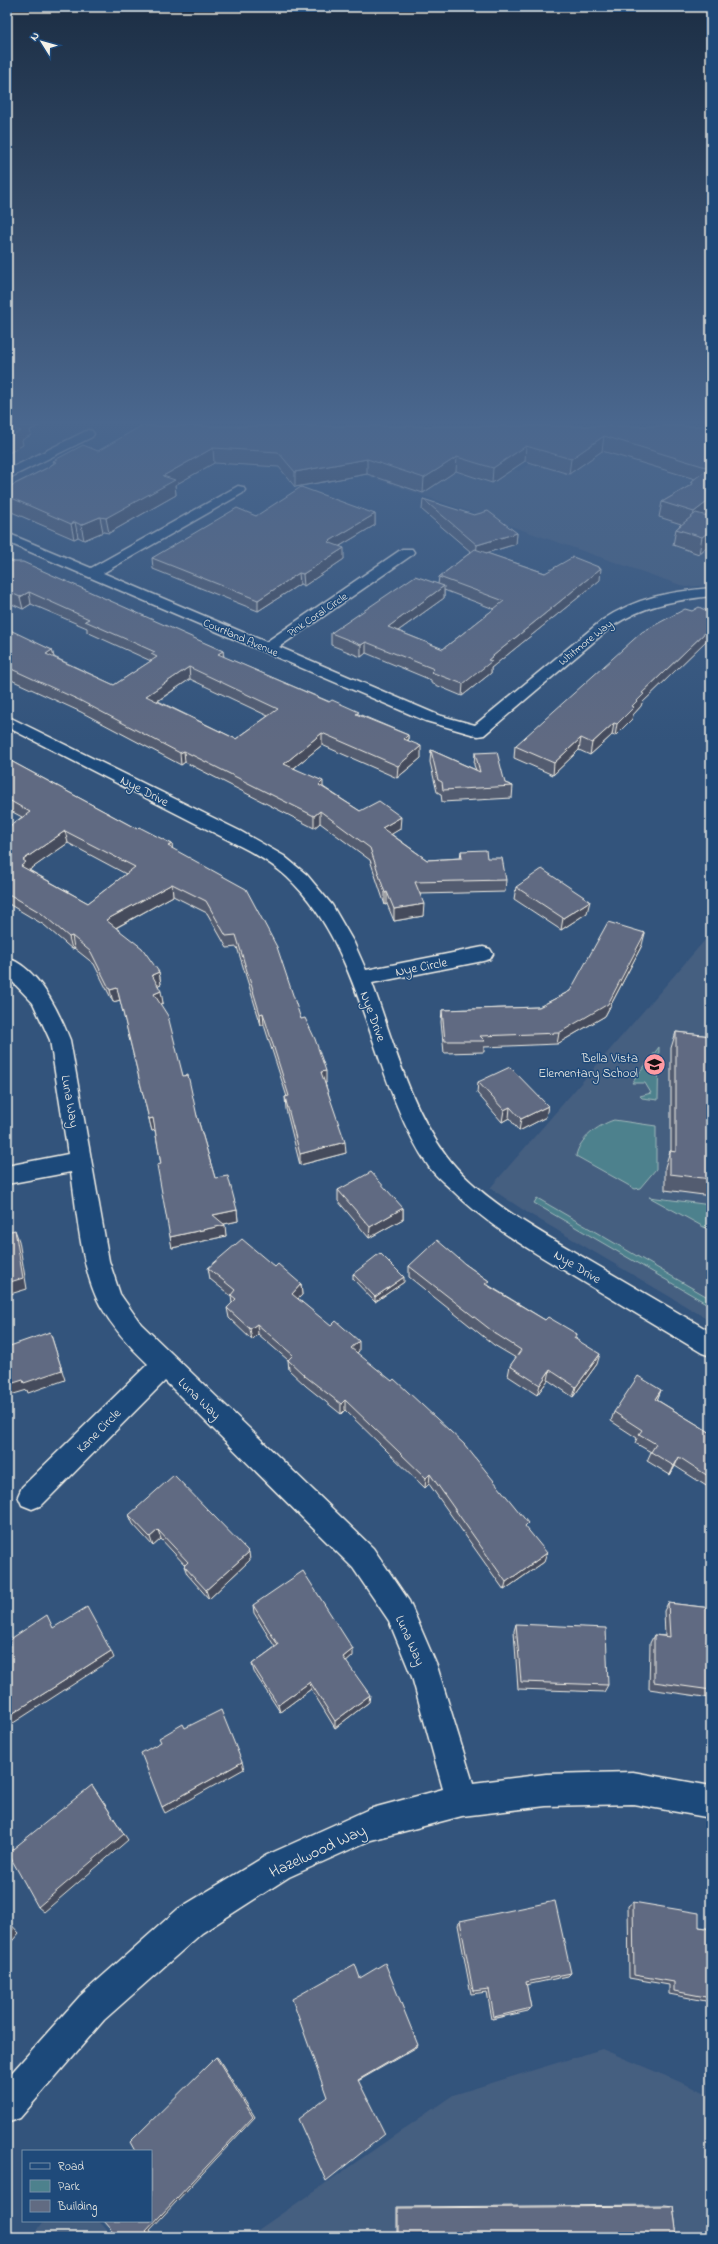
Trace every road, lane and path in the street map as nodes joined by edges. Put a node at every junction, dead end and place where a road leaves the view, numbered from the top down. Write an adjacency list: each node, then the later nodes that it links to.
1 (166, 531): 4 (street)
2 (7, 537): 4 (street, Courtland Avenue)
3 (407, 552): 6 (street, Pink Coral Circle)
4 (92, 573): 6 (street, Courtland Avenue)
5 (711, 592): 8 (street, Whitmore Way)
6 (267, 648): 8 (street, Courtland Avenue)
7 (7, 721): 11 (street, Nye Drive)
8 (478, 731)
9 (483, 954): 11 (street, Nye Circle)
10 (7, 965): 12 (street, Luna Way)
11 (360, 978): 14 (street, Nye Drive)
12 (81, 1161): 13 (street); 15 (street, Luna Way)
13 (7, 1175)
14 (711, 1345)
15 (164, 1364): 16 (street, Kane Circle); 17 (street, Luna Way)
16 (32, 1496)
17 (462, 1800): 18 (street, Hazelwood Way); 19 (street, Hazelwood Way)
18 (711, 1802)
19 (7, 2105)

